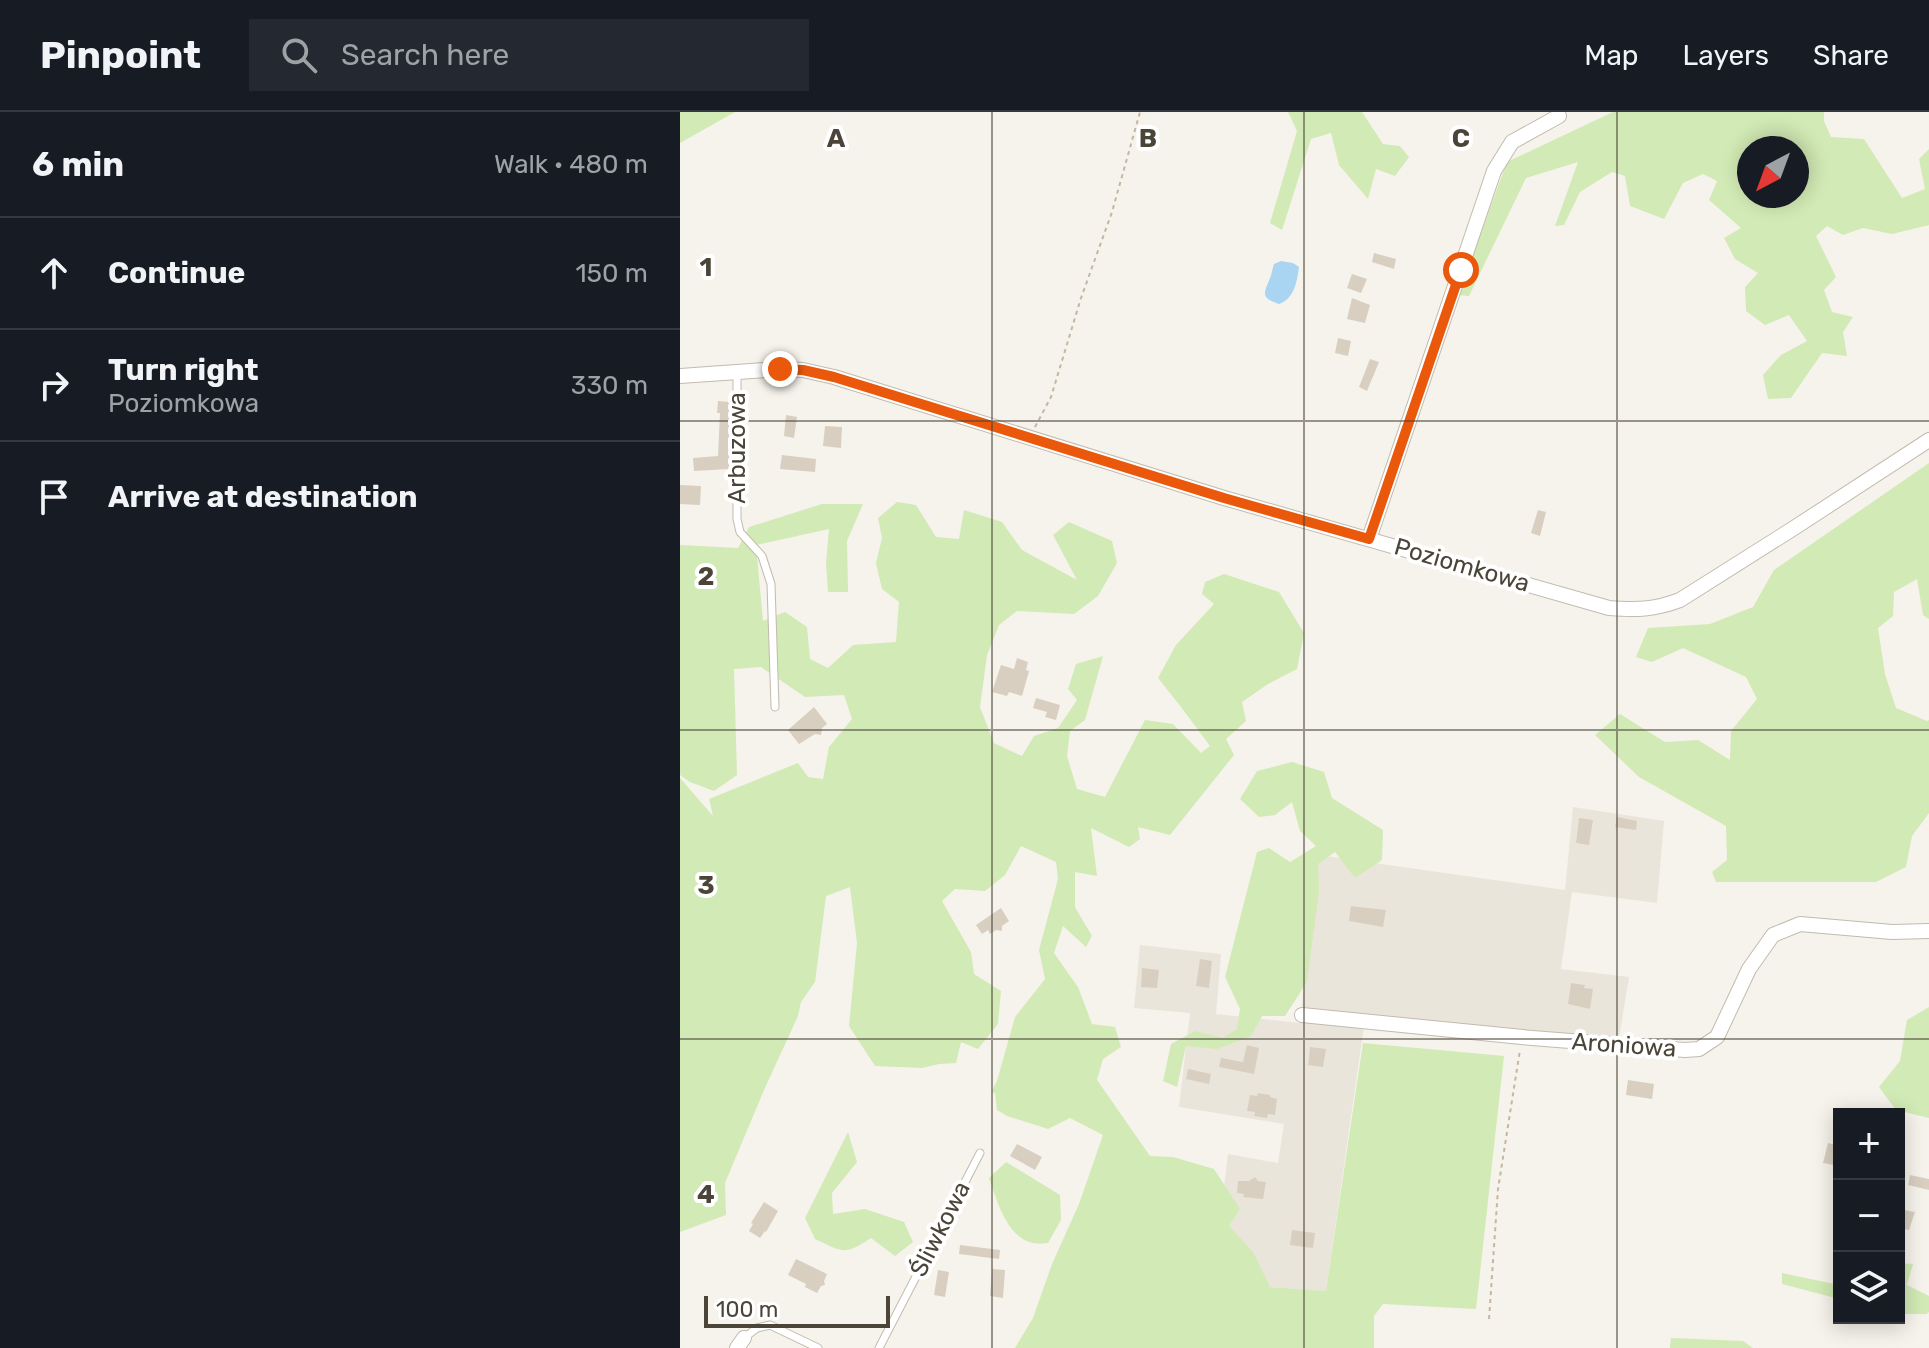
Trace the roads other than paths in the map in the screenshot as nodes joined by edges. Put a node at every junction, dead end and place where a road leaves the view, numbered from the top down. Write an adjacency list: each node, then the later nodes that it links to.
1 (1559, 116): 5 (street)
2 (737, 371): 3 (street, Poziomkowa); 5 (street, Poziomkowa); 6 (lane, Arbuzowa)
3 (680, 376)
4 (1929, 440): 5 (street, Poziomkowa)
5 (1369, 539)
6 (775, 707)
7 (1929, 931): 8 (street, Aroniowa)
8 (1302, 1015)
9 (980, 1153): 12 (lane, Śliwkowa)
10 (740, 1343): 11 (lane)
11 (818, 1348)
12 (879, 1348)

